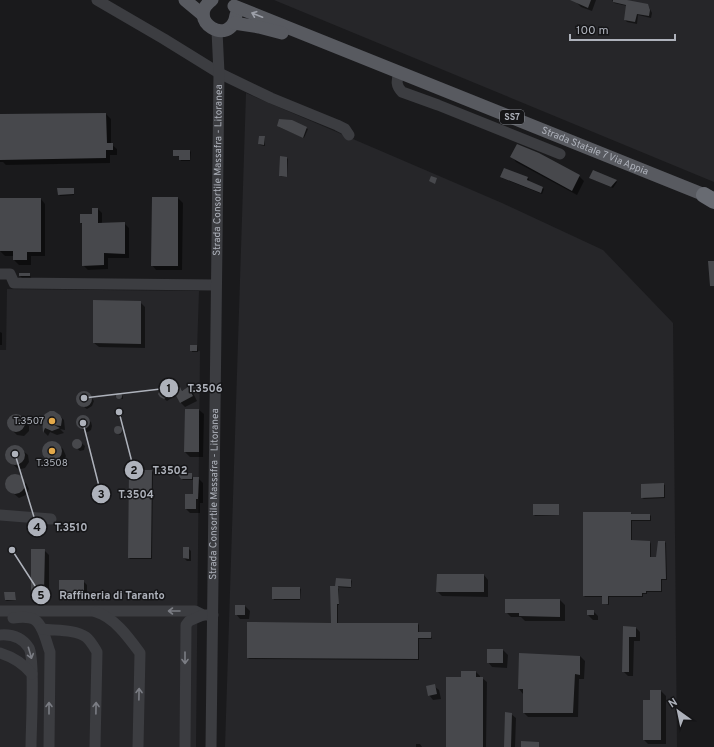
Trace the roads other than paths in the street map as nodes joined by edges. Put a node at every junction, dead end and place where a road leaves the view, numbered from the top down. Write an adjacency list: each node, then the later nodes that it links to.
1 (97, 0): 10 (street, Strada Consortile Massafra - Litoranea)
2 (185, 0): 5 (main road)
3 (212, 0): 5 (main road)
4 (231, 3): 6 (main road, Strada Statale 7 Via Appia / SS7); 8 (main road, Strada Statale 7 Via Appia / SS7, one-way to 4)
5 (203, 14): 7 (main road)
6 (234, 23): 7 (main road); 8 (main road, Strada Statale 7 Via Appia / SS7)
7 (218, 31): 10 (street, Strada Consortile Massafra - Litoranea)
8 (319, 40): 9 (main road, Strada Statale 7 Via Appia / SS7)
9 (399, 72): 12 (street); 13 (main road, Strada Statale 7 Via Appia / SS7)
10 (219, 73): 11 (street, Strada Consortile Massafra - Litoranea); 15 (street, Strada Consortile Massafra - Litoranea)
11 (349, 134)
12 (560, 154)
13 (711, 198)
14 (0, 274): 15 (street)
15 (216, 285): 20 (street, Strada Consortile Massafra - Litoranea)
16 (0, 515): 17 (street)
17 (51, 520)
18 (0, 611): 19 (street)
19 (93, 611): 20 (street, one-way to 19); 29 (street, one-way to 19)
20 (208, 615): 30 (street, one-way to 30); 31 (street, Strada Consortile Massafra - Litoranea)
21 (0, 618): 22 (street)
22 (42, 629): 27 (street, one-way to 22); 28 (street, one-way to 22)
23 (0, 636): 25 (street, one-way to 25)
24 (0, 653): 25 (street)
25 (32, 674): 26 (street)
26 (31, 747)
27 (49, 747)
28 (95, 747)
29 (138, 747)
30 (185, 747)
31 (211, 747)

